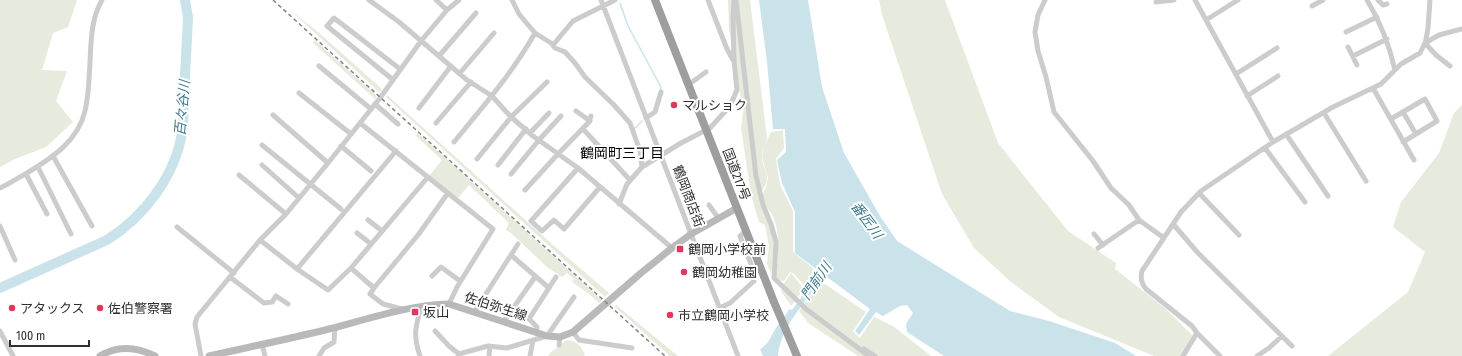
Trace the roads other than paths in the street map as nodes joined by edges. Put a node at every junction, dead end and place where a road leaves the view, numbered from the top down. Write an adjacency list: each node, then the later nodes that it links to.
1 (102, 0): 91 (street)
2 (369, 0): 33 (street)
3 (436, 0): 24 (street)
4 (459, 0): 24 (street)
5 (512, 0): 31 (street)
6 (601, 0): 23 (street, 鶴岡商店街)
7 (615, 0): 23 (street)
8 (655, 0): 54 (highway, 国道217号)
9 (708, 0): 40 (street)
10 (735, 0): 40 (street); 169 (street)
11 (1045, 0): 124 (street)
12 (1174, 0): 19 (street)
13 (1195, 0): 27 (street)
14 (1238, 0): 27 (street)
15 (1322, 0): 21 (street)
16 (1368, 0): 22 (street)
17 (1378, 0): 20 (street); 22 (street)
18 (1430, 0): 34 (street)
19 (1156, 2)
20 (1387, 4)
21 (1312, 6)
22 (1371, 6): 26 (street)
23 (604, 7): 35 (street); 70 (street, 鶴岡商店街)
24 (447, 10): 33 (street)
25 (476, 13): 38 (street)
26 (1377, 16): 29 (street); 32 (street)
27 (1206, 20): 49 (street)
28 (1462, 29): 34 (street)
29 (1346, 32)
30 (494, 33): 48 (street)
31 (535, 33): 35 (street); 58 (street)
32 (1387, 39): 39 (street); 46 (street)
33 (421, 41): 38 (street); 45 (street)
34 (1425, 44): 44 (street); 46 (street)
35 (553, 45): 98 (street)
36 (1348, 47): 39 (street)
37 (1277, 48): 49 (street)
38 (439, 56): 43 (street)
39 (1353, 56): 41 (street)
40 (734, 61): 76 (street)
41 (1357, 65)
42 (319, 66): 62 (street)
43 (451, 66): 48 (street); 61 (street)
44 (1450, 66)
45 (400, 69): 51 (street); 51 (street)
46 (1395, 70): 55 (street)
47 (706, 72): 54 (street)
48 (460, 73): 52 (street)
49 (1236, 74): 59 (street)
50 (1278, 76): 59 (street)
51 (392, 79): 60 (street)
52 (471, 82): 58 (street); 73 (street)
53 (547, 82): 68 (street)
54 (688, 84): 76 (highway, 国道217号)
55 (1373, 88): 64 (street); 71 (street)
56 (660, 92): 70 (street)
57 (299, 93): 78 (street)
58 (492, 96): 68 (street); 82 (street)
59 (1248, 96): 83 (street)
60 (375, 104): 62 (street); 74 (street)
61 (419, 108)
62 (371, 109): 72 (street)
63 (576, 111): 75 (street)
64 (1324, 112): 79 (street); 106 (street)
65 (1403, 112): 71 (street); 80 (street); 80 (street)
66 (549, 113): 77 (street)
67 (273, 115): 94 (street)
68 (511, 116): 77 (street); 92 (street)
69 (561, 116): 81 (street)
70 (646, 118): 90 (street, 鶴岡商店街)
71 (1391, 119): 84 (street)
72 (360, 123): 78 (street); 88 (street)
73 (436, 123)
74 (398, 124)
75 (582, 129): 89 (street); 105 (street)
76 (706, 130): 90 (street); 118 (highway, 国道217号)
77 (528, 131): 81 (street); 96 (street)
78 (351, 134): 86 (street)
79 (1286, 134): 83 (street); 113 (street)
80 (1416, 134): 84 (street)
81 (539, 140): 89 (street); 102 (street)
82 (454, 142)
83 (1273, 142): 87 (street)
84 (1403, 142): 93 (street)
85 (262, 145): 107 (street)
86 (341, 146): 94 (street); 100 (street)
87 (1265, 148): 112 (street); 115 (street)
88 (396, 151): 104 (street); 143 (street)
89 (558, 154): 99 (street); 110 (street)
90 (661, 155): 98 (street); 133 (street, 鶴岡商店街)
91 (53, 156): 97 (street); 127 (street)
92 (477, 159)
93 (1414, 160)
94 (328, 163): 107 (street)
95 (262, 165): 114 (street)
96 (498, 165)
97 (38, 167): 101 (street); 132 (street)
98 (642, 167): 105 (street)
99 (578, 168): 108 (street); 108 (street)
100 (371, 171)
101 (26, 174): 109 (street); 120 (street)
102 (511, 174)
103 (239, 175): 121 (street)
104 (428, 177): 111 (street); 129 (street)
105 (630, 180): 116 (street)
106 (1366, 181)
107 (311, 184): 114 (street); 119 (street)
108 (600, 187): 116 (street)
109 (0, 188)
110 (525, 190)
111 (448, 193): 149 (street); 150 (street)
112 (1199, 193): 125 (street); 135 (street)
113 (1328, 196)
114 (299, 198): 121 (street)
115 (1305, 202)
116 (619, 204): 140 (street)
117 (709, 205): 122 (street)
118 (737, 208): 122 (main road, 佐伯弥生線); 130 (highway, 国道217号)
119 (341, 209)
120 (47, 214)
121 (286, 214): 137 (street)
122 (719, 219): 133 (main road, 佐伯弥生線)
123 (368, 220): 129 (street)
124 (1139, 220): 134 (street); 136 (street)
125 (1173, 224): 136 (street); 167 (street)
126 (0, 226): 142 (street)
127 (92, 226)
128 (177, 227): 145 (street)
129 (382, 231): 138 (street)
130 (746, 231): 156 (street); 186 (highway, 国道217号)
131 (357, 233): 138 (street)
132 (71, 234)
133 (691, 234): 140 (main road, 佐伯弥生線); 156 (street, 鶴岡商店街)
134 (1094, 234)
135 (1239, 235)
136 (1164, 238): 165 (street)
137 (260, 240): 143 (street); 145 (street)
138 (371, 244): 144 (street)
139 (518, 244): 141 (street)
140 (672, 248): 164 (main road, 佐伯弥生線)
141 (511, 255): 147 (street); 158 (street)
142 (15, 260)
143 (297, 268): 144 (street)
144 (351, 268): 150 (street)
145 (232, 275): 153 (street); 178 (street)
146 (432, 276): 149 (street)
147 (535, 277): 151 (street); 159 (street)
148 (556, 277): 151 (street)
149 (460, 281): 154 (street)
150 (374, 288): 157 (street)
151 (549, 288): 163 (street)
152 (574, 297): 166 (street)
153 (288, 304)
154 (449, 304): 155 (main road, 佐伯弥生線); 158 (main road, 佐伯弥生線)
155 (422, 306): 157 (main road, 佐伯弥生線); 182 (street)
156 (720, 308): 185 (street, 鶴岡商店街)
157 (404, 310): 160 (main road, 佐伯弥生線)
158 (474, 311): 159 (main road, 佐伯弥生線)
159 (504, 321): 163 (main road, 佐伯弥生線)
160 (335, 328): 170 (main road, 佐伯弥生線); 181 (street)
161 (0, 331): 175 (street)
162 (435, 331): 174 (street)
163 (536, 332): 166 (main road, 佐伯弥生線)
164 (573, 332): 166 (main road, 佐伯弥生線); 173 (street)
165 (1197, 333): 189 (street); 190 (street)
166 (547, 336): 168 (street)
167 (1282, 336): 172 (street); 191 (street)
168 (533, 340): 171 (street); 184 (street)
169 (852, 343): 187 (street); 188 (street)
170 (262, 344): 179 (main road, 佐伯弥生線); 180 (street)
171 (490, 346): 174 (street); 183 (street)
172 (1292, 346)
173 (632, 348)
174 (459, 355)
175 (12, 356)
176 (100, 356): 177 (main road)
177 (155, 356)
178 (201, 356)
179 (210, 356)
180 (265, 356)
181 (319, 356)
182 (420, 356)
183 (489, 356)
184 (530, 356)
185 (738, 356)
186 (797, 356)
187 (869, 356)
188 (875, 356)
189 (1183, 356)
190 (1220, 356)
191 (1257, 356)

